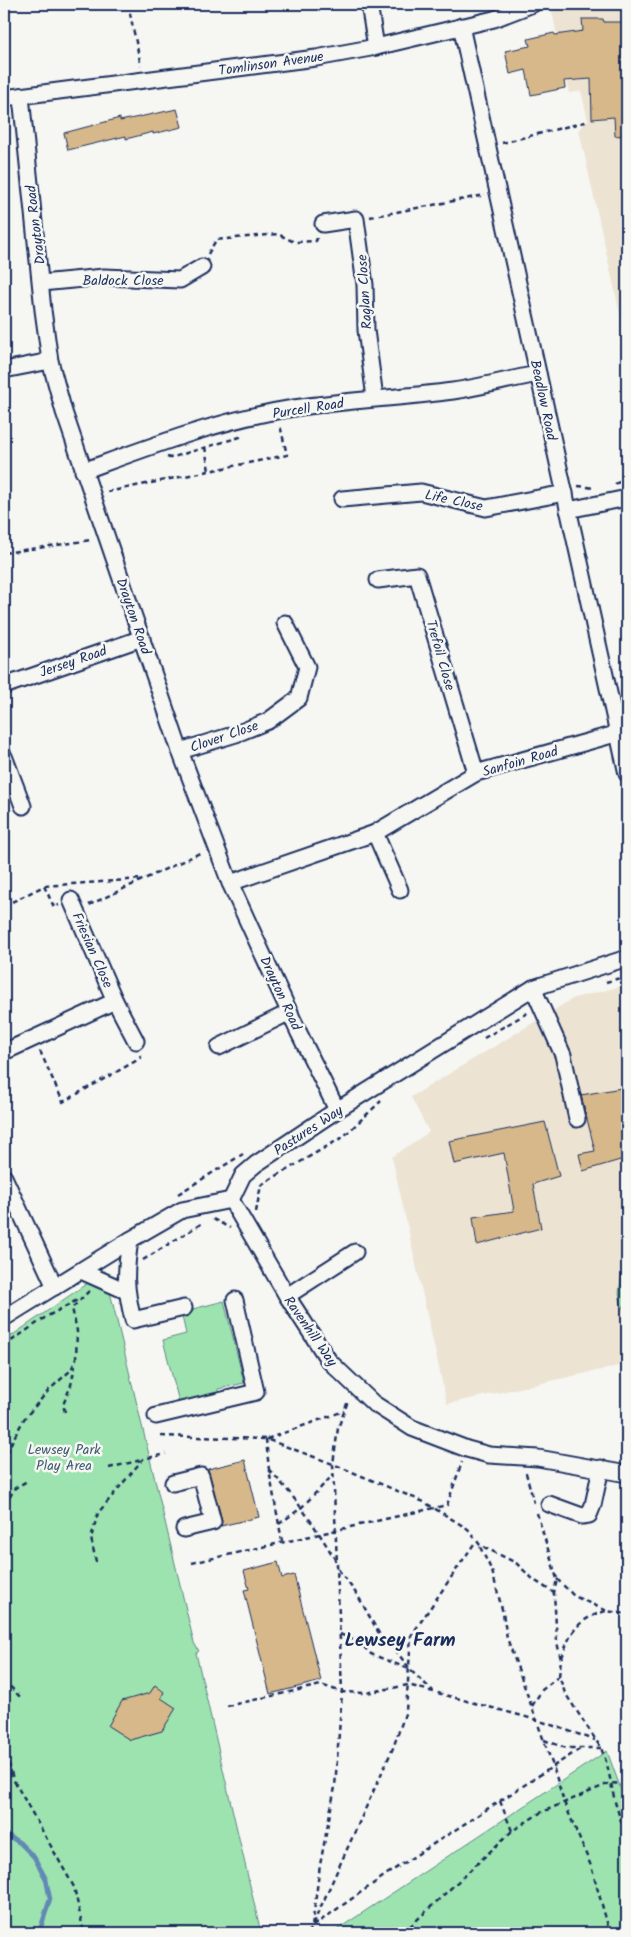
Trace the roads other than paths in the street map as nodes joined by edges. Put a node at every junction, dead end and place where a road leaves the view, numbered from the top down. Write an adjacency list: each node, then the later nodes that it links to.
1 (369, 4): 4 (street)
2 (532, 4): 3 (street, Tomlinson Avenue)
3 (461, 26): 4 (street, Tomlinson Avenue); 12 (street, Beadlow Road)
4 (376, 47): 5 (street, Tomlinson Avenue)
5 (20, 96): 6 (street, Tomlinson Avenue); 9 (street, Drayton Road)
6 (4, 98)
7 (323, 224): 13 (street, Raglan Close)
8 (202, 267): 9 (street, Baldock Close)
9 (41, 283): 10 (street, Drayton Road)
10 (50, 361): 11 (street); 14 (street, Drayton Road)
11 (4, 370)
12 (538, 374): 13 (street, Purcell Road); 15 (street, Beadlow Road)
13 (375, 398): 14 (street, Purcell Road)
14 (84, 471): 21 (street, Drayton Road)
15 (569, 489): 17 (street, Life Close); 18 (street, Beadlow Road)
16 (627, 498): 18 (street)
17 (342, 500)
18 (568, 510): 23 (street, Beadlow Road)
19 (378, 580): 26 (street, Trefoil Close)
20 (285, 623): 24 (street, Clover Close)
21 (142, 638): 22 (street, Jersey Road); 24 (street, Drayton Road)
22 (4, 686)
23 (619, 733): 26 (street, Sanfoin Road); 27 (street, Beadlow Road)
24 (180, 751): 30 (street, Drayton Road)
25 (4, 756): 28 (street)
26 (476, 773): 29 (street, Sanfoin Road)
27 (627, 774)
28 (22, 806)
29 (375, 833): 30 (street, Sanfoin Road); 31 (street)
30 (230, 883): 36 (street, Drayton Road)
31 (400, 890)
32 (74, 905): 35 (street, Friesian Close)
33 (627, 958): 34 (street, Pastures Way)
34 (533, 988): 40 (street, Pastures Way); 41 (street)
35 (116, 1001): 37 (street, Friesian Close); 39 (street, Friesian Close)
36 (290, 1012): 38 (street); 40 (street, Drayton Road)
37 (136, 1041)
38 (219, 1047)
39 (4, 1052)
40 (338, 1110): 43 (street, Pastures Way)
41 (577, 1119)
42 (4, 1177): 47 (street)
43 (231, 1200): 44 (street); 49 (street, Ravenhill Way)
44 (130, 1240): 46 (street); 48 (street)
45 (355, 1252): 49 (street)
46 (81, 1271): 47 (street); 48 (street)
47 (55, 1287): 52 (street)
48 (126, 1291): 51 (street)
49 (287, 1296): 54 (street, Ravenhill Way)
50 (235, 1300): 53 (street)
51 (184, 1308)
52 (4, 1318)
53 (156, 1416)
54 (601, 1468): 55 (street, Ravenhill Way); 57 (street)
55 (627, 1474)
56 (172, 1483): 58 (street)
57 (549, 1504)
58 (184, 1529)

